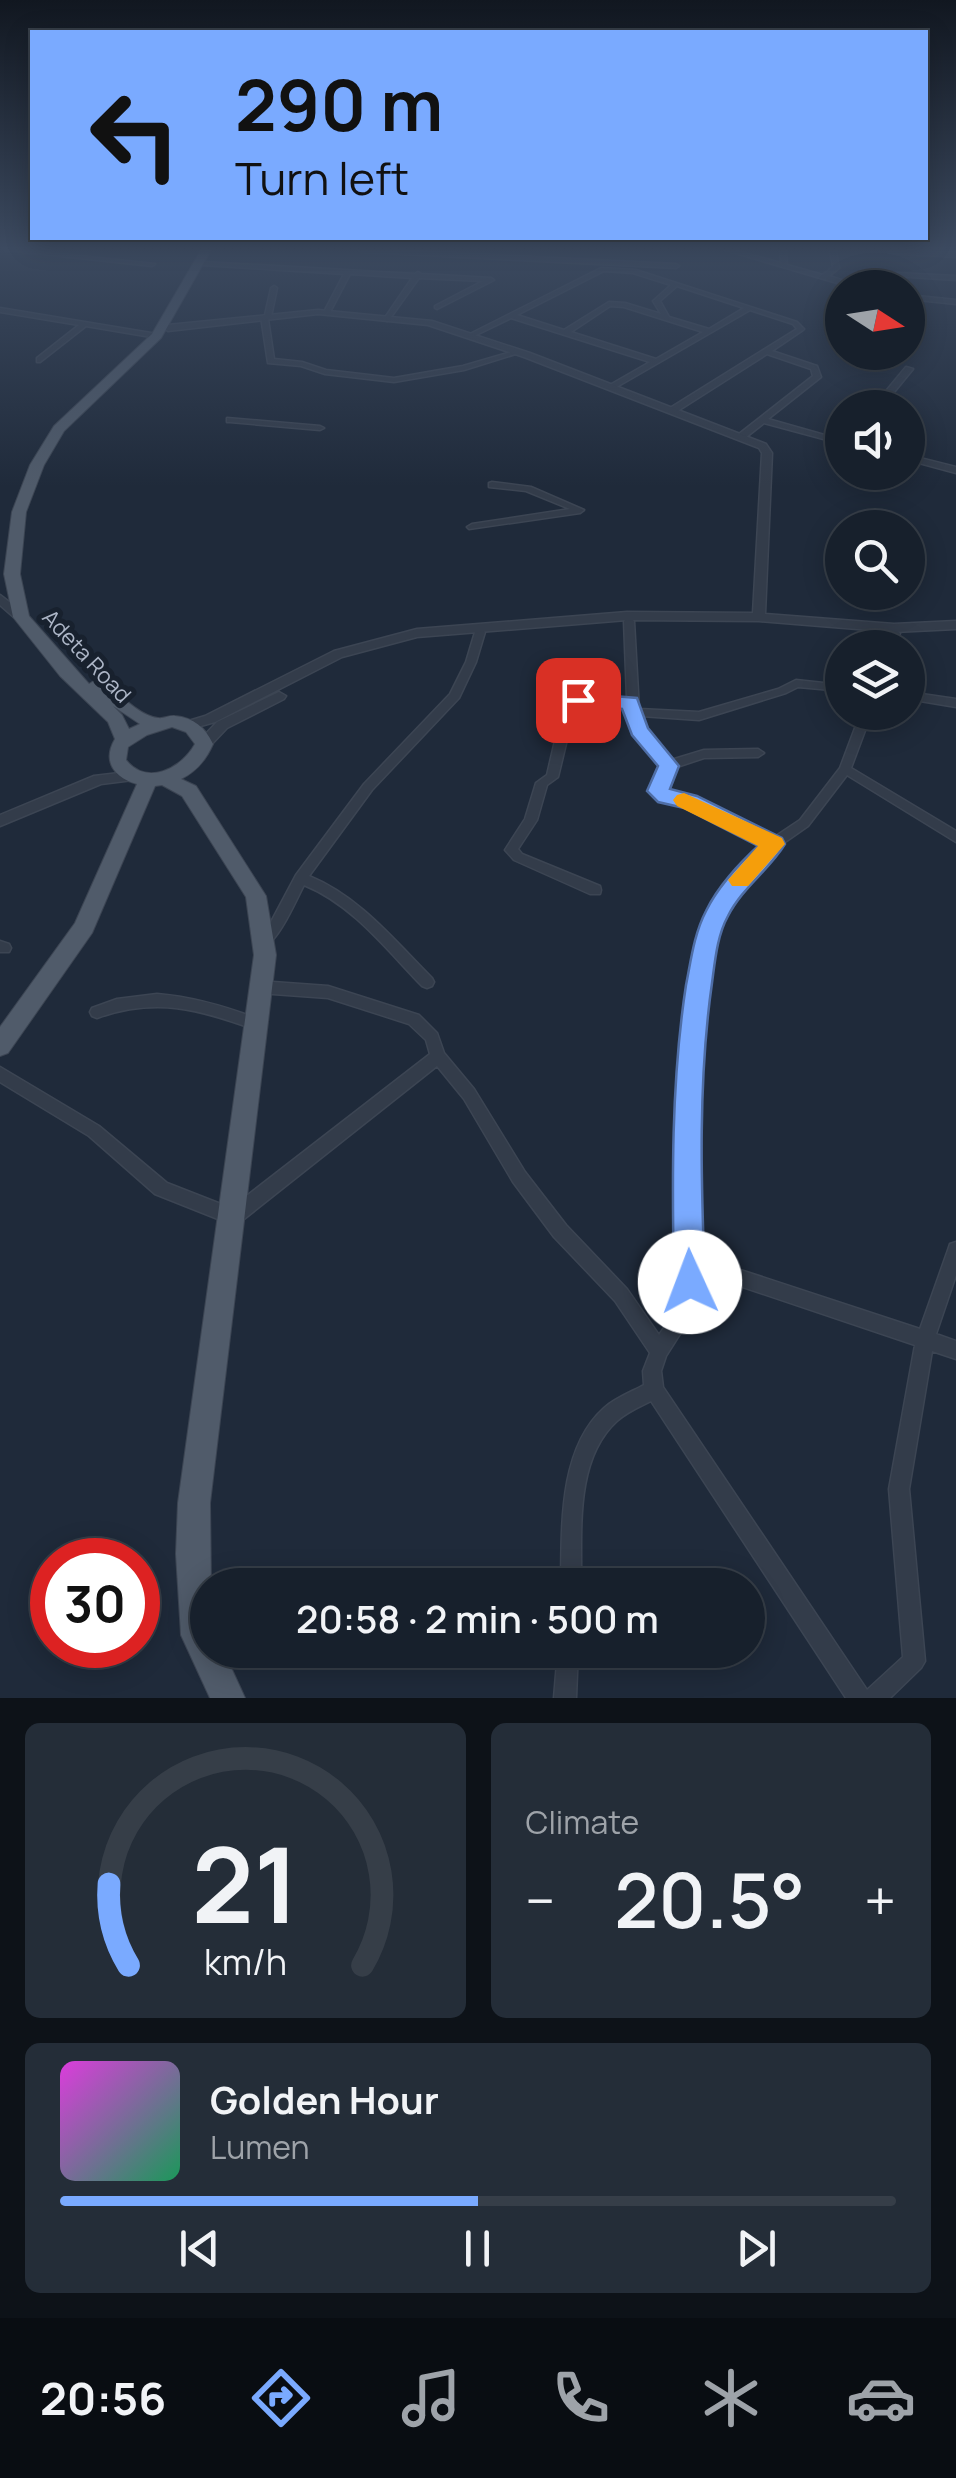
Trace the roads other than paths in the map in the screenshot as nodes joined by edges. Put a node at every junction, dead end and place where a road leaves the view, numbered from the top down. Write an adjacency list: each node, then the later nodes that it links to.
1 (78, 329): 19 (street)
2 (131, 329): 14 (street)
3 (164, 329): 14 (main road, Adeta Road)
4 (181, 329): 14 (street)
5 (267, 329): 17 (street)
6 (448, 329): 16 (street)
7 (484, 329): 16 (street)
8 (553, 329): 15 (street)
9 (571, 329): 15 (street)
10 (703, 329): 13 (street)
11 (712, 329): 13 (street)
12 (801, 329): 18 (street)
13 (709, 331): 20 (street)
14 (162, 332): 31 (main road, Adeta Road)
15 (565, 333): 20 (street)
16 (470, 336): 17 (street)
17 (518, 352): 22 (street)
18 (768, 352): 24 (street); 26 (street)
19 (40, 360)
20 (657, 362): 22 (street)
21 (908, 370): 23 (street)
22 (613, 387): 24 (street)
23 (891, 390)
24 (673, 410): 28 (street)
25 (230, 420): 27 (street)
26 (763, 420): 28 (street); 29 (street)
27 (320, 428)
28 (742, 436): 38 (street)
29 (825, 437)
30 (925, 462): 32 (street)
31 (41, 465): 35 (main road, Adeta Road); 50 (main road, Adeta Road)
32 (956, 470)
33 (492, 485): 34 (street)
34 (472, 527)
35 (13, 560): 36 (street); 39 (main road, Adeta Road)
36 (0, 570)
37 (0, 599): 39 (street)
38 (759, 616): 41 (street); 44 (street)
39 (21, 617): 53 (main road, Adeta Road)
40 (629, 621): 42 (street); 45 (street); 49 (street)
41 (956, 628): 43 (street)
42 (859, 630)
43 (925, 631)
44 (457, 632): 45 (street); 51 (street); 54 (street)
45 (480, 632): 65 (street)
46 (825, 686): 49 (street)
47 (925, 698): 48 (street)
48 (956, 703)
49 (631, 707): 57 (street); 66 (street)
50 (153, 723): 51 (main road); 53 (main road)
51 (190, 725): 54 (main road)
52 (860, 730): 58 (street)
53 (124, 740): 56 (main road)
54 (204, 744): 60 (main road)
55 (758, 753): 57 (street)
56 (118, 762): 59 (main road); 61 (street)
57 (669, 766): 64 (street)
58 (845, 770): 63 (street); 64 (street)
59 (149, 778): 60 (main road); 61 (street); 72 (main road)
60 (190, 778): 67 (main road)
61 (99, 779): 62 (street)
62 (0, 822)
63 (956, 836)
64 (774, 844): 77 (street)
65 (301, 878): 67 (street); 68 (street)
66 (595, 890)
67 (262, 941): 69 (main road)
68 (427, 982)
69 (259, 987): 71 (main road); 73 (street)
70 (98, 1012): 71 (street)
71 (256, 1024): 75 (main road)
72 (0, 1046)
73 (438, 1056): 75 (street); 80 (street)
74 (0, 1074): 75 (street)
75 (232, 1217): 84 (main road)
76 (956, 1250): 78 (street)
77 (689, 1261): 78 (street); 80 (street)
78 (925, 1340): 79 (street); 87 (street)
79 (956, 1350)
80 (659, 1351): 81 (street)
81 (654, 1390): 82 (street); 86 (street)
82 (572, 1568)
83 (567, 1668): 85 (street)
84 (228, 1698)
85 (565, 1698)
86 (859, 1698)
87 (874, 1698)

